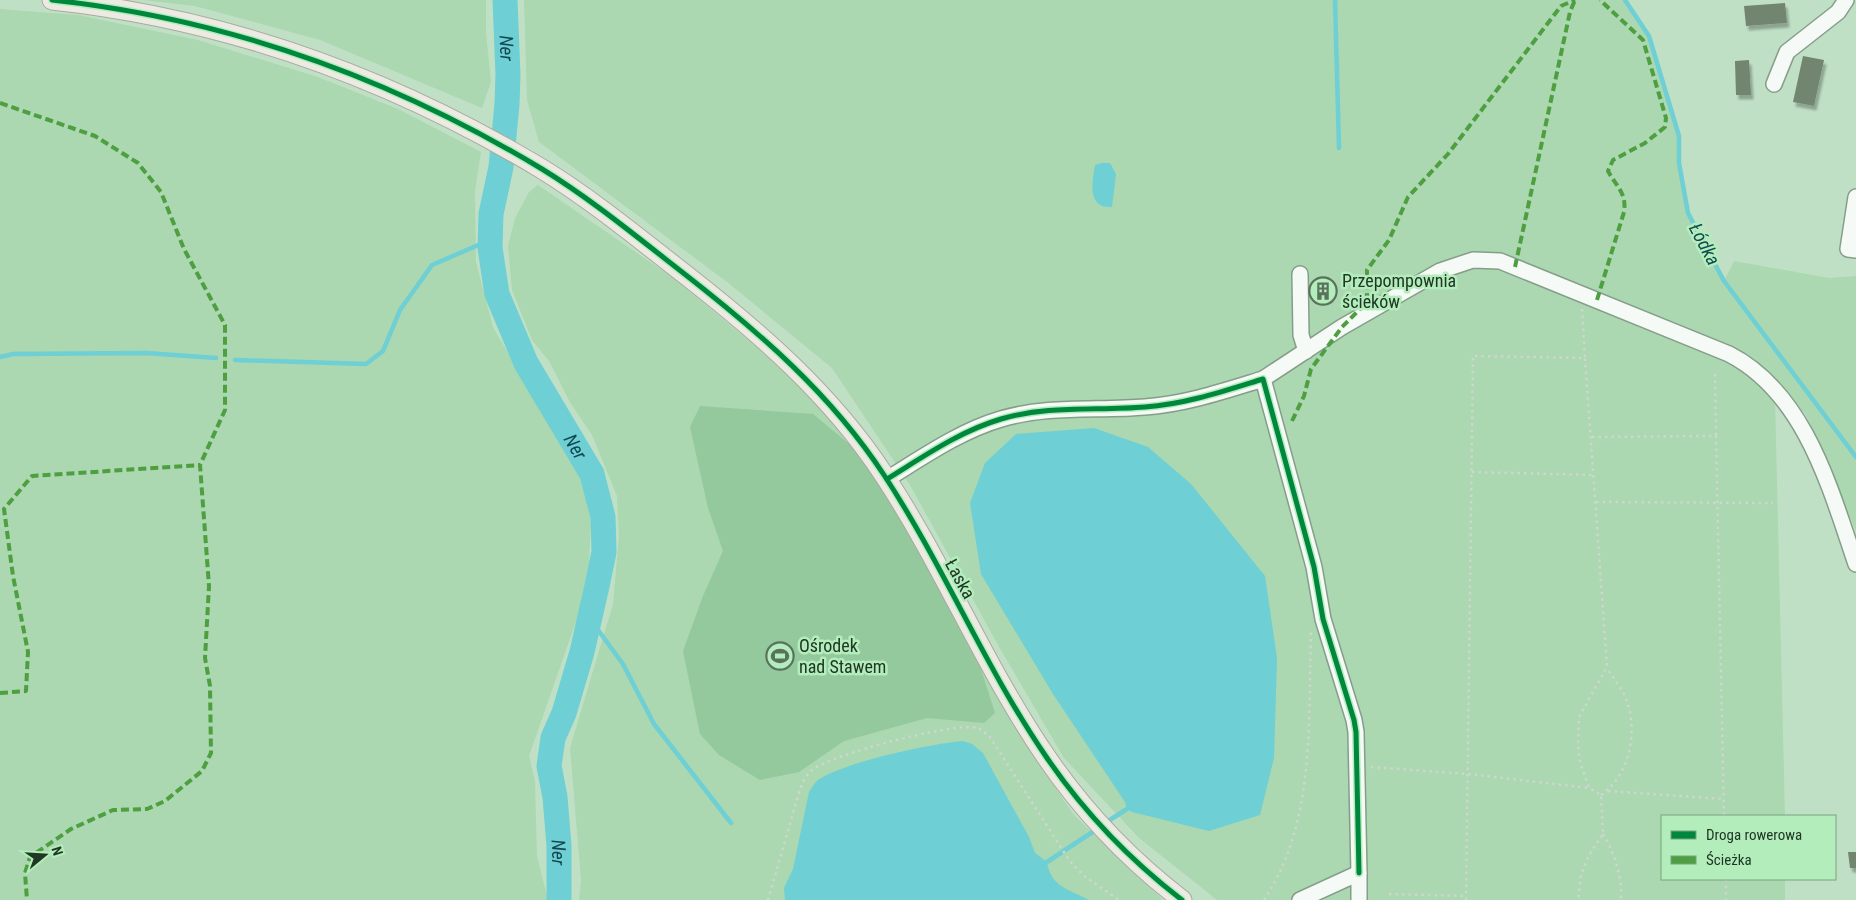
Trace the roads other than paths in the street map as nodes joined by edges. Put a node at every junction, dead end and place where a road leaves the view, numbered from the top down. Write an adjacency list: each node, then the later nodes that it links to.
1 (52, 0): 9 (main road, Łaska)
2 (1846, 0): 3 (street)
3 (1774, 84)
4 (1856, 197): 5 (street)
5 (1856, 250)
6 (1300, 274): 7 (street)
7 (1306, 351): 8 (street); 10 (street)
8 (1263, 379): 9 (street); 11 (street)
9 (887, 479): 12 (main road, Łaska)
10 (1856, 564)
11 (1359, 873): 13 (street); 14 (street)
12 (1182, 900)
13 (1300, 900)
14 (1359, 900)

